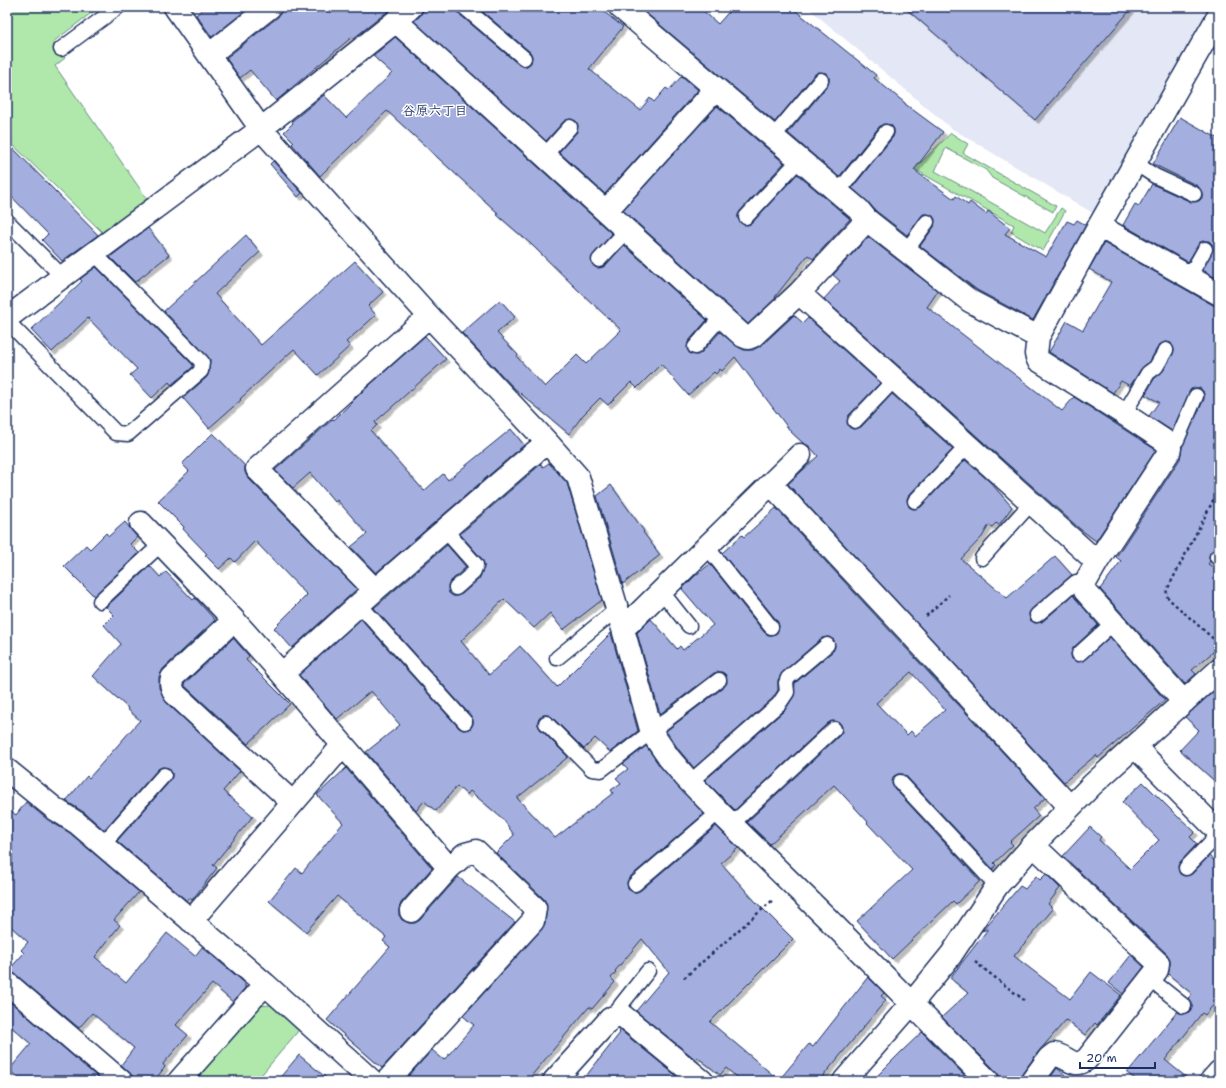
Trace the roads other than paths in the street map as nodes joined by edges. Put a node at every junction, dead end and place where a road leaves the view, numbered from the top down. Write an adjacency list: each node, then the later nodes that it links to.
1 (118, 7): 8 (lane)
2 (174, 7): 9 (street)
3 (270, 7): 9 (street)
4 (464, 7): 10 (lane)
5 (620, 7): 12 (street)
6 (404, 14): 14 (street); 17 (street)
7 (1219, 15): 19 (street)
8 (61, 49)
9 (209, 56): 14 (street)
10 (524, 58)
11 (821, 80): 16 (lane)
12 (716, 89): 16 (street); 22 (street)
13 (570, 128): 17 (lane)
14 (261, 129): 31 (street); 37 (street)
15 (886, 132): 20 (lane)
16 (773, 137): 18 (street)
17 (545, 156): 22 (street)
18 (799, 160): 20 (street); 23 (lane)
19 (1135, 163): 21 (lane); 27 (street)
20 (838, 192): 24 (street)
21 (1194, 194)
22 (606, 211): 28 (street)
23 (746, 217)
24 (868, 220): 30 (street); 35 (street)
25 (7, 221): 33 (lane)
26 (927, 222): 30 (lane)
27 (1099, 226): 34 (street); 40 (street)
28 (627, 230): 32 (lane); 38 (street)
29 (1205, 249): 34 (lane)
30 (906, 251): 40 (street)
31 (94, 253): 33 (street); 39 (lane)
32 (599, 260)
33 (62, 276): 39 (street)
34 (1189, 277): 36 (street)
35 (799, 293): 38 (street); 43 (street)
36 (1219, 294)
37 (430, 316): 47 (street); 63 (street)
38 (722, 316): 41 (lane)
39 (7, 319)
40 (1038, 337): 45 (street)
41 (695, 347)
42 (1166, 350): 45 (lane)
43 (895, 379): 46 (lane); 48 (street)
44 (1196, 396): 49 (lane)
45 (1124, 414): 49 (street)
46 (855, 421)
47 (547, 442): 55 (street); 66 (street)
48 (968, 445): 52 (lane); 53 (street)
49 (1170, 448): 59 (street)
50 (800, 455): 51 (street)
51 (771, 484): 57 (street); 89 (street)
52 (915, 501)
53 (1032, 502): 58 (lane); 59 (street)
54 (141, 523): 56 (street)
55 (445, 530): 61 (lane); 63 (street)
56 (161, 544): 64 (lane); 67 (street)
57 (707, 547): 62 (street); 70 (lane)
58 (982, 558)
59 (1097, 562): 60 (street)
60 (1085, 583): 65 (lane); 68 (street)
61 (456, 588)
62 (662, 592): 66 (street); 69 (lane)
63 (367, 597): 75 (street); 78 (lane)
64 (100, 601)
65 (1037, 615)
66 (620, 619): 73 (lane); 81 (street)
67 (234, 620): 75 (street); 88 (street)
68 (1113, 623): 72 (lane); 77 (street)
69 (689, 626)
70 (771, 627)
71 (827, 645): 86 (lane)
72 (1079, 654)
73 (557, 658)
74 (1219, 670): 77 (street)
75 (282, 674): 82 (street)
76 (719, 680): 81 (lane)
77 (1184, 702): 83 (street)
78 (465, 722)
79 (546, 723): 81 (lane)
80 (834, 729): 90 (lane)
81 (652, 732): 86 (street)
82 (343, 745): 88 (street); 94 (street)
83 (1135, 747): 89 (street); 91 (street)
84 (7, 770): 92 (street)
85 (164, 775): 92 (lane)
86 (690, 782): 90 (street)
87 (900, 782): 97 (lane)
88 (293, 803): 99 (street)
89 (1070, 807): 93 (street)
90 (726, 818): 96 (lane); 104 (street)
91 (1219, 833): 95 (lane)
92 (102, 845): 99 (street)
93 (1033, 845): 97 (street); 101 (street)
94 (449, 868): 98 (street); 112 (street)
95 (1186, 868)
96 (635, 884)
97 (998, 886): 104 (street)
98 (411, 911)
99 (191, 921): 103 (street)
100 (648, 972): 106 (lane)
101 (1150, 979): 105 (lane); 116 (street)
102 (7, 983): 109 (street)
103 (265, 984): 110 (street); 111 (street)
104 (912, 1003): 108 (street); 115 (street)
105 (1184, 1006)
106 (616, 1016): 113 (street); 114 (street)
107 (1219, 1072): 117 (street)
108 (980, 1078)
109 (121, 1081)
110 (179, 1081)
111 (372, 1081)
112 (388, 1081)
113 (554, 1081)
114 (701, 1081)
115 (844, 1081)
116 (1032, 1081)
117 (1211, 1081)

